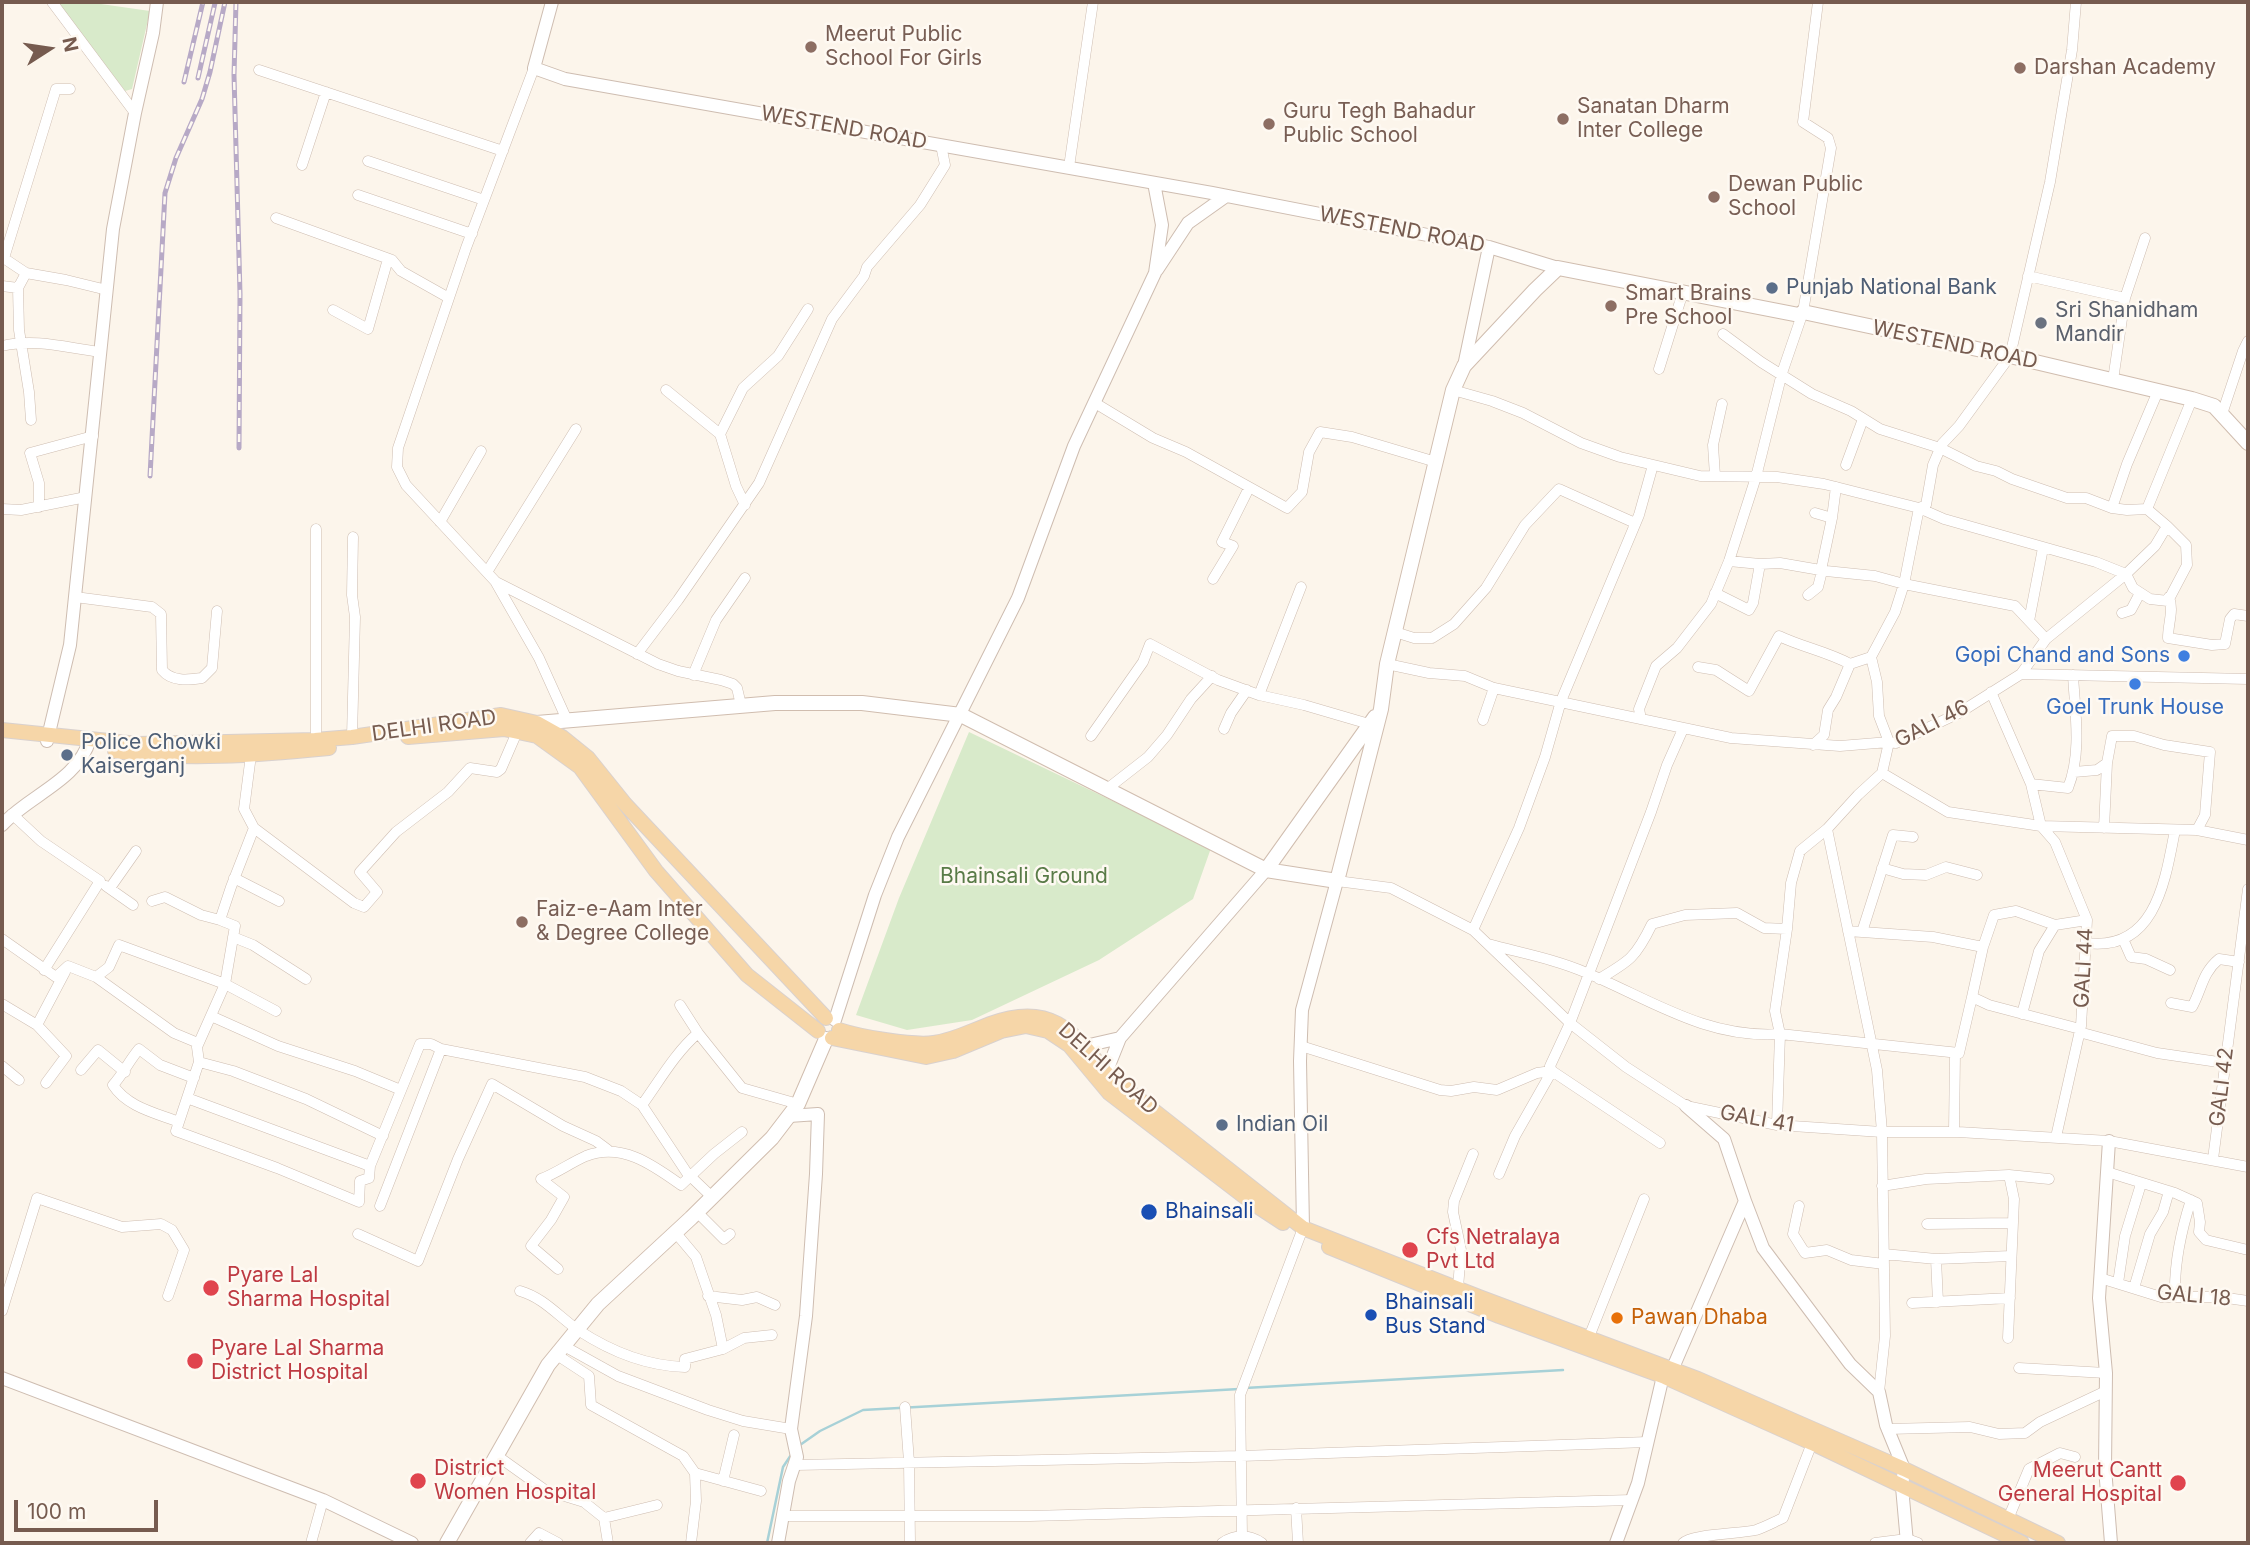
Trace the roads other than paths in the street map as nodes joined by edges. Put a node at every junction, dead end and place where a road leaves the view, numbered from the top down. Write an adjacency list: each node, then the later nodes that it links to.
1 (51, 2): 11 (street)
2 (158, 2): 11 (street)
3 (552, 2): 7 (street)
4 (1093, 2): 16 (street)
5 (1818, 2): 39 (street)
6 (2076, 2): 30 (street)
7 (534, 68): 12 (street, WESTEND ROAD); 13 (street)
8 (258, 70): 10 (street)
9 (69, 89): 25 (street)
10 (327, 92): 13 (street); 15 (street)
11 (135, 113): 33 (street)
12 (941, 145): 16 (street, WESTEND ROAD); 74 (street)
13 (503, 150): 20 (street)
14 (368, 161): 20 (street)
15 (302, 165)
16 (1069, 167): 17 (street, WESTEND ROAD)
17 (1154, 183): 19 (street, WESTEND ROAD); 29 (street)
18 (358, 195): 22 (street)
19 (1226, 196): 24 (street, WESTEND ROAD); 29 (street)
20 (484, 200): 22 (street)
21 (276, 218): 26 (street)
22 (472, 234): 35 (street)
23 (2145, 238): 36 (street)
24 (1489, 247): 27 (street, WESTEND ROAD); 47 (street)
25 (3, 258): 28 (street)
26 (388, 259): 35 (street); 38 (street)
27 (1559, 268): 34 (main road, WESTEND ROAD); 47 (main road)
28 (26, 273): 32 (street); 33 (street)
29 (1155, 273): 55 (street)
30 (2028, 275): 36 (street); 46 (street)
31 (2, 286): 32 (street)
32 (18, 288): 42 (street)
33 (107, 290): 44 (street)
34 (1683, 292): 39 (main road, WESTEND ROAD); 48 (street)
35 (449, 298): 82 (street)
36 (2125, 298): 50 (street)
37 (808, 309): 61 (street)
38 (334, 310)
39 (1803, 312): 46 (main road, WESTEND ROAD); 49 (street)
40 (1723, 334): 49 (street)
41 (2248, 341): 45 (street)
42 (21, 342): 43 (street); 44 (street); 58 (street)
43 (2, 346)
44 (100, 352): 62 (street)
45 (2246, 352): 57 (street)
46 (2010, 356): 50 (main road, WESTEND ROAD); 64 (street)
47 (1464, 366): 52 (main road)
48 (1659, 369)
49 (1782, 373): 59 (street); 70 (street)
50 (2113, 380): 53 (main road, WESTEND ROAD)
51 (666, 390): 61 (street)
52 (1453, 390): 66 (main road); 67 (street)
53 (2158, 391): 54 (main road, WESTEND ROAD); 77 (street)
54 (2192, 399): 57 (main road, WESTEND ROAD); 79 (street)
55 (1095, 403): 72 (street); 126 (street)
56 (1722, 404): 69 (street)
57 (2222, 414): 63 (main road, WESTEND ROAD)
58 (31, 419)
59 (1863, 419): 64 (street); 68 (street)
60 (576, 429): 91 (street)
61 (720, 434): 74 (street)
62 (93, 436): 73 (street); 75 (street)
63 (2248, 443)
64 (1940, 448): 76 (street); 77 (street)
65 (481, 451): 82 (street)
66 (1436, 463): 72 (street); 107 (main road)
67 (1653, 465): 69 (street); 83 (street)
68 (1846, 465)
69 (1715, 476): 70 (street)
70 (1756, 477): 71 (street); 88 (street)
71 (1836, 487): 76 (street); 81 (street)
72 (1249, 488): 94 (street)
73 (86, 496): 75 (street); 101 (street)
74 (746, 505): 109 (street)
75 (39, 507): 78 (street)
76 (1919, 508): 87 (street); 96 (street)
77 (2112, 508): 79 (street)
78 (2, 509)
79 (2147, 509): 84 (street)
80 (1815, 513): 81 (street)
81 (1832, 518): 90 (street)
82 (440, 522): 91 (street)
83 (1635, 523): 107 (street); 123 (street)
84 (2167, 526): 92 (street); 102 (street)
85 (316, 529): 142 (street)
86 (352, 537): 139 (street)
87 (2043, 548): 92 (street); 106 (street)
88 (1729, 561): 89 (street); 98 (street)
89 (1760, 564): 90 (street); 98 (street)
90 (1822, 570): 96 (street); 100 (street)
91 (486, 572): 95 (street)
92 (2126, 574): 99 (street); 108 (street)
93 (745, 578): 116 (street)
94 (1213, 579)
95 (495, 581): 109 (street); 128 (street)
96 (1904, 584): 106 (street); 110 (street)
97 (1301, 587): 122 (street)
98 (1715, 593): 127 (street)
99 (2140, 593): 102 (street); 104 (street)
100 (1808, 595)
101 (75, 597): 103 (street); 138 (street)
102 (2169, 597): 105 (street)
103 (216, 611)
104 (2122, 613)
105 (2248, 616)
106 (2029, 621): 108 (street)
107 (1395, 632): 111 (main road)
108 (2046, 639): 114 (street)
109 (636, 654): 116 (street)
110 (1871, 657): 112 (street); 140 (street)
111 (1387, 664): 119 (street); 125 (main road)
112 (1850, 664): 113 (street); 143 (street)
113 (1699, 667)
114 (2021, 674): 115 (street); 121 (street, GALI 46)
115 (2073, 675): 118 (street); 147 (street)
116 (693, 676): 124 (street)
117 (1212, 677): 120 (street); 137 (street); 150 (street)
118 (2248, 679)
119 (1494, 688): 123 (street); 129 (street)
120 (1247, 690): 122 (street); 132 (street)
121 (1991, 692): 140 (street, GALI 46); 149 (street, GALI 44)
122 (1259, 695): 130 (street)
123 (1561, 701): 127 (street); 177 (street)
124 (741, 705): 126 (main road); 128 (main road)
125 (1381, 709): 130 (main road); 167 (main road)
126 (961, 715): 150 (main road); 204 (street)
127 (1641, 719): 133 (street)
128 (567, 720): 131 (main road)
129 (1483, 720)
130 (1370, 724): 163 (main road)
131 (537, 729): 135 (main road); 139 (main road, DELHI ROAD); 204 (main road, DELHI ROAD); 204 (main road)
132 (1224, 729)
133 (1683, 729): 143 (street); 190 (street)
134 (2, 730): 138 (main road, DELHI ROAD)
135 (517, 732): 142 (main road); 154 (street)
136 (2, 736): 138 (main road, DELHI ROAD)
137 (1091, 736)
138 (48, 737): 141 (main road, DELHI ROAD)
139 (352, 737): 142 (main road, DELHI ROAD)
140 (1889, 742): 143 (street); 148 (street, GALI 46)
141 (88, 743): 144 (main road, DELHI ROAD); 151 (street)
142 (316, 745): 144 (main road, DELHI ROAD); 145 (main road, DELHI ROAD)
143 (1813, 745)
144 (184, 750): 145 (main road, DELHI ROAD)
145 (251, 755): 154 (street)
146 (2107, 763): 147 (street); 155 (street); 158 (street)
147 (2074, 772): 149 (street)
148 (1882, 773): 153 (street, GALI 46); 156 (street)
149 (2031, 784): 153 (street, GALI 44)
150 (1107, 789): 163 (main road)
151 (12, 814): 152 (street); 166 (street)
152 (2, 825)
153 (2041, 827): 155 (street, GALI 46); 174 (street, GALI 44)
154 (254, 828): 165 (street)
155 (2105, 828): 157 (street, GALI 46)
156 (1827, 829): 176 (street); 178 (street)
157 (2175, 830): 158 (street, GALI 46); 182 (street)
158 (2197, 830): 160 (street, GALI 46)
159 (1913, 837): 162 (street)
160 (2248, 840)
161 (136, 851): 168 (street)
162 (1882, 868): 164 (street); 179 (street)
163 (1266, 870): 167 (main road); 208 (street)
164 (1977, 875)
165 (234, 878): 171 (street); 173 (street)
166 (100, 881): 168 (street); 188 (street)
167 (1337, 881): 177 (street, GALI 41); 211 (street)
168 (110, 888): 172 (street)
169 (2248, 889): 186 (street, GALI 42)
170 (152, 901): 173 (street)
171 (279, 901)
172 (133, 905)
173 (220, 920): 180 (street)
174 (2087, 920): 175 (street); 184 (street, GALI 44)
175 (2055, 925): 185 (street); 200 (street)
176 (1787, 929): 193 (street); 207 (street)
177 (1473, 930): 183 (street, GALI 41)
178 (1848, 931): 179 (street); 210 (street)
179 (1862, 932): 185 (street)
180 (233, 937): 192 (street); 194 (street)
181 (2, 939): 188 (street)
182 (2123, 939): 184 (street); 189 (street)
183 (1484, 942): 190 (street); 202 (street, GALI 41)
184 (2086, 943): 205 (street, GALI 44)
185 (1983, 947): 195 (street)
186 (2239, 961): 196 (street); 216 (street, GALI 42)
187 (68, 966): 188 (street); 191 (street); 203 (street)
188 (44, 970)
189 (2170, 970)
190 (1587, 973): 193 (street); 202 (street)
191 (96, 977): 194 (street); 209 (street)
192 (306, 979)
193 (1599, 979): 207 (street)
194 (225, 984): 199 (street); 201 (street)
195 (1972, 997): 200 (street); 214 (street)
196 (2171, 1003)
197 (2, 1004): 203 (street)
198 (680, 1005): 206 (street)
199 (276, 1011)
200 (2022, 1014): 205 (street)
201 (211, 1016): 209 (street); 225 (street)
202 (1570, 1023): 219 (street); 228 (street, GALI 41)
203 (37, 1025): 224 (street)
204 (829, 1029): 213 (main road, DELHI ROAD); 229 (main road)
205 (2080, 1031): 216 (street); 236 (street, GALI 44)
206 (698, 1033): 227 (street); 229 (street)
207 (1780, 1034): 210 (street); 231 (street)
208 (1120, 1038): 213 (street); 221 (street)
209 (198, 1043): 215 (street)
210 (1871, 1044): 214 (street); 233 (street)
211 (1300, 1046): 219 (street); 261 (street)
212 (441, 1049): 225 (street); 227 (street); 256 (street)
213 (1080, 1049): 221 (main road, DELHI ROAD)
214 (1955, 1052): 234 (street)
215 (199, 1062): 222 (street); 235 (street)
216 (2225, 1063): 241 (street, GALI 42)
217 (2, 1066): 223 (street)
218 (81, 1070): 220 (street)
219 (1552, 1071): 238 (street); 245 (street)
220 (125, 1072): 222 (street); 230 (street)
221 (1103, 1076): 261 (main road, DELHI ROAD)
222 (194, 1078): 226 (street)
223 (19, 1080)
224 (46, 1083)
225 (401, 1090): 235 (street)
226 (187, 1098): 230 (street); 242 (street)
227 (642, 1105): 247 (street)
228 (1686, 1106): 231 (street, GALI 41); 255 (street)
229 (793, 1110): 252 (main road); 298 (street)
230 (179, 1122): 242 (street)
231 (1777, 1125): 233 (street, GALI 41)
232 (742, 1132): 247 (street)
233 (1882, 1132): 234 (street, GALI 41); 250 (street)
234 (1954, 1132): 236 (street, GALI 41)
235 (383, 1136): 242 (street)
236 (2056, 1137): 237 (street, GALI 41)
237 (2109, 1141): 241 (street, GALI 41); 244 (street)
238 (1660, 1143)
239 (608, 1150): 247 (street); 263 (street); 269 (street)
240 (1473, 1154): 272 (street)
241 (2213, 1159): 243 (street, GALI 41)
242 (370, 1166)
243 (2248, 1167)
244 (2107, 1172): 249 (street); 270 (street)
245 (1499, 1174)
246 (2009, 1175): 248 (street); 250 (street); 259 (street)
247 (692, 1177): 252 (street)
248 (2049, 1179)
249 (2141, 1184): 251 (street); 271 (street)
250 (1882, 1186): 267 (street)
251 (2169, 1192): 254 (street); 273 (street)
252 (712, 1197): 258 (main road)
253 (1644, 1199): 286 (street)
254 (2190, 1200): 265 (street); 277 (street)
255 (1745, 1201): 291 (street); 295 (street)
256 (380, 1206)
257 (1799, 1206): 267 (street)
258 (696, 1212): 262 (main road); 264 (street)
259 (2013, 1223): 260 (street); 266 (street)
260 (1927, 1224)
261 (1302, 1231): 272 (main road); 291 (main road); 303 (street)
262 (675, 1233): 276 (street); 284 (main road)
263 (358, 1234)
264 (730, 1234)
265 (2248, 1250)
266 (2011, 1256): 268 (street); 278 (street)
267 (1884, 1259): 268 (street); 295 (street)
268 (1936, 1259): 280 (street)
269 (558, 1269)
270 (2100, 1278): 271 (street, GALI 18); 292 (street)
271 (2118, 1283): 273 (street, GALI 18)
272 (1458, 1289): 286 (main road)
273 (2134, 1289): 277 (street, GALI 18)
274 (520, 1291): 284 (street)
275 (168, 1296): 283 (street)
276 (708, 1296): 282 (street); 288 (street)
277 (2175, 1297): 279 (street, GALI 18)
278 (2010, 1298): 280 (street); 287 (street)
279 (2248, 1301)
280 (1938, 1302): 281 (street)
281 (1912, 1303)
282 (775, 1305)
283 (2, 1311)
284 (578, 1329): 288 (street); 289 (main road)
285 (772, 1335): 288 (street)
286 (1589, 1337): 291 (main road)
287 (2008, 1338)
288 (723, 1349)
289 (560, 1350): 298 (street); 302 (main road); 308 (street)
290 (2019, 1368): 292 (street)
291 (1668, 1373): 300 (street); 301 (main road); 307 (main road)
292 (2106, 1373): 294 (street)
293 (2, 1378): 312 (street)
294 (2106, 1391): 297 (street); 340 (street)
295 (1879, 1392): 297 (street)
296 (905, 1407): 306 (street)
297 (1887, 1429): 307 (street)
298 (792, 1434): 305 (street)
299 (734, 1435): 309 (street)
300 (1648, 1442): 303 (street); 313 (street)
301 (1812, 1443): 310 (main road); 336 (street)
302 (496, 1455): 319 (street); 325 (main road)
303 (1241, 1455): 306 (street); 316 (street)
304 (2075, 1457): 320 (street)
305 (796, 1461): 306 (street); 318 (street)
306 (909, 1462): 317 (street)
307 (1904, 1469): 310 (street); 320 (main road)
308 (695, 1473): 309 (street); 329 (street)
309 (723, 1481): 311 (street)
310 (1902, 1487): 322 (street); 338 (main road)
311 (761, 1491)
312 (323, 1500): 323 (street); 324 (street)
313 (1632, 1500): 315 (street); 335 (street)
314 (657, 1505): 319 (street)
315 (1296, 1508): 316 (street); 334 (street)
316 (1242, 1509): 317 (street); 321 (street)
317 (909, 1515): 318 (street); 331 (street)
318 (783, 1516): 330 (street)
319 (604, 1518): 328 (street)
320 (2008, 1519): 339 (main road)
321 (1242, 1536): 332 (street); 333 (street)
322 (1911, 1542): 337 (street)
323 (310, 1543)
324 (412, 1543)
325 (447, 1543)
326 (530, 1543): 327 (street)
327 (558, 1543)
328 (608, 1543)
329 (691, 1543)
330 (778, 1543)
331 (910, 1543)
332 (1222, 1543)
333 (1262, 1543)
334 (1297, 1543)
335 (1616, 1543)
336 (1683, 1543)
337 (1875, 1543)
338 (2022, 1543)
339 (2058, 1543)
340 (2111, 1543)

